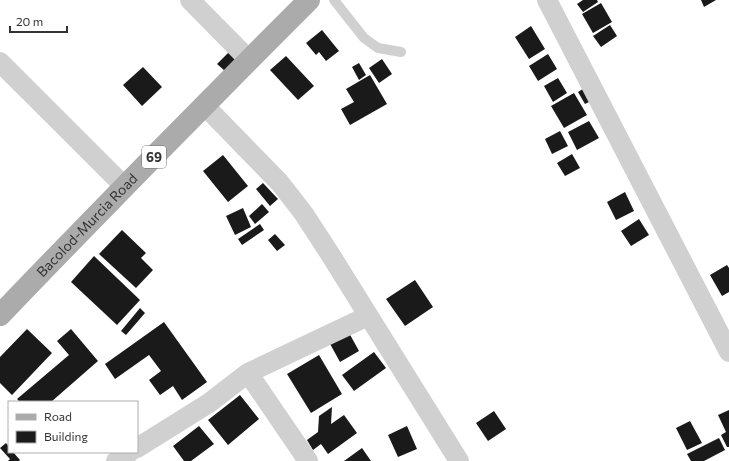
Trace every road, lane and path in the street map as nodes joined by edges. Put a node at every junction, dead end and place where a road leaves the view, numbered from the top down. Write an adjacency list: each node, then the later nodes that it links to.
1 (190, 0): 6 (street)
2 (309, 0): 6 (main road, Bacolod-Murcia Road / 69)
3 (334, 0): 5 (lane)
4 (547, 0): 12 (street)
5 (401, 52)
6 (249, 60): 8 (main road, Bacolod-Murcia Road / 69)
7 (0, 62): 9 (street)
8 (205, 106): 9 (main road, Bacolod-Murcia Road / 69); 11 (street)
9 (124, 186): 10 (main road, Bacolod-Murcia Road / 69)
10 (0, 315)
11 (368, 316): 13 (street); 18 (street)
12 (729, 352)
13 (248, 373): 14 (street); 17 (street)
14 (139, 452)
15 (136, 453): 16 (street)
16 (116, 461)
17 (308, 461)
18 (459, 461)

